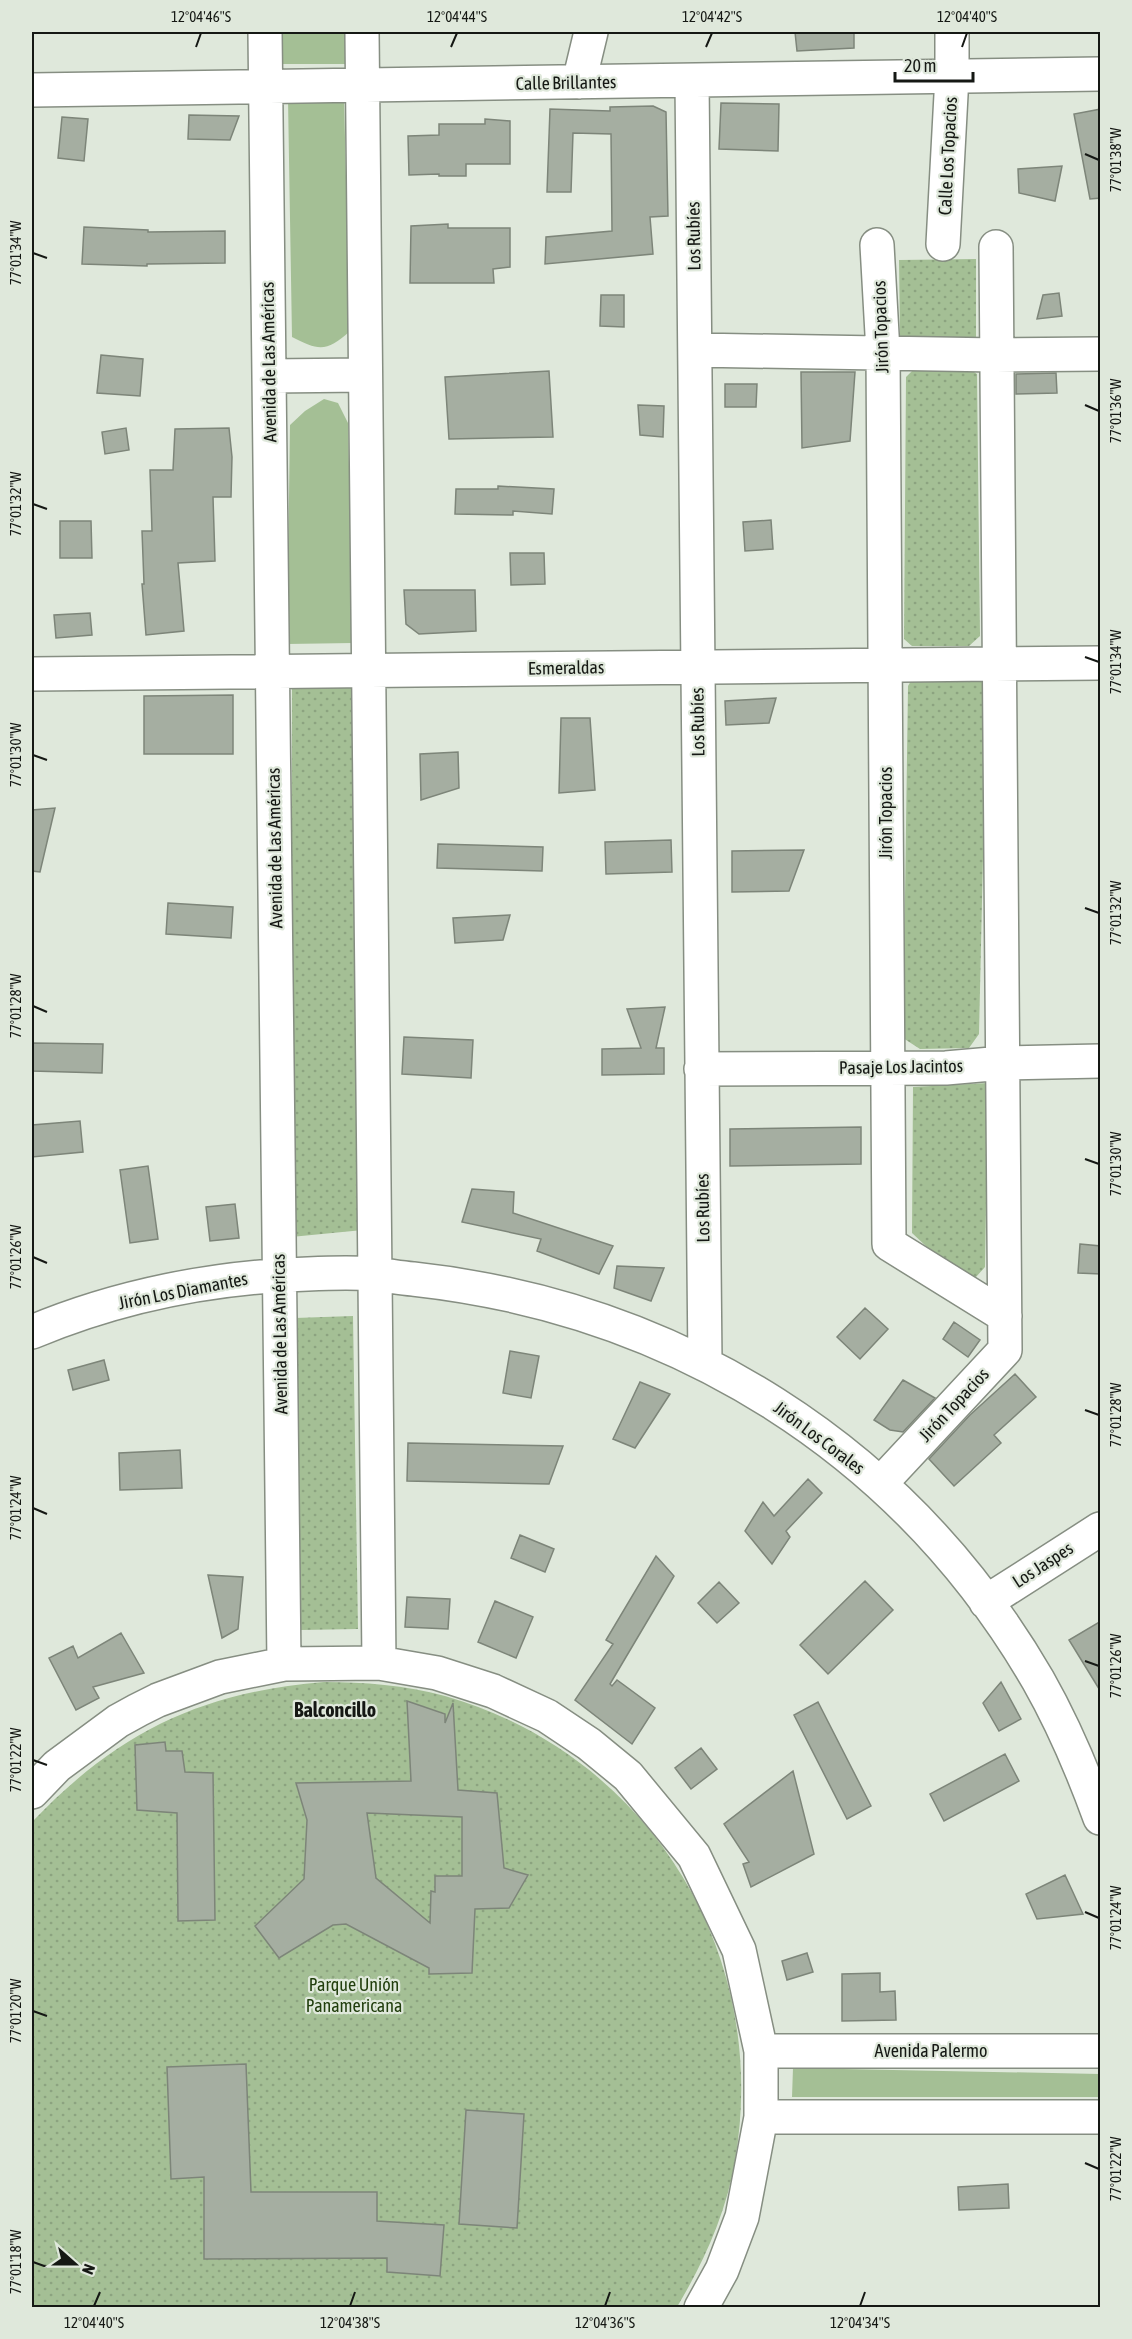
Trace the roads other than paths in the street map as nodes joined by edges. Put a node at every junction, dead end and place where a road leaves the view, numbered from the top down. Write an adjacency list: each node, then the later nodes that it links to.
1 (265, 32): 10 (street, Avenida de Las Américas)
2 (362, 32): 9 (street)
3 (591, 32): 8 (street)
4 (952, 32): 6 (street, Calle Los Topacios)
5 (1101, 74): 6 (street, Calle Brillantes)
6 (952, 76): 7 (street, Calle Brillantes); 12 (street, Calle Los Topacios)
7 (692, 81): 8 (street, Calle Brillantes); 15 (street, Los Rubíes)
8 (579, 82): 9 (street, Calle Brillantes)
9 (362, 85): 10 (street, Calle Brillantes); 19 (street)
10 (266, 87): 11 (street, Calle Brillantes); 20 (street, Avenida de Las Américas)
11 (32, 90)
12 (943, 244)
13 (877, 245): 16 (street, Jirón Topacios)
14 (996, 247): 18 (street, Jirón Topacios)
15 (694, 350): 16 (street); 24 (street, Los Rubíes)
16 (883, 352): 18 (street); 23 (street, Jirón Topacios)
17 (1101, 354): 18 (street)
18 (996, 355): 22 (street, Jirón Topacios)
19 (365, 375): 20 (street); 25 (street)
20 (269, 376): 26 (street, Avenida de Las Américas)
21 (1101, 663): 22 (street, Esmeraldas)
22 (999, 664): 23 (street, Esmeraldas); 29 (street, Jirón Topacios)
23 (885, 665): 24 (street, Esmeraldas); 31 (street, Jirón Topacios)
24 (698, 666): 25 (street, Esmeraldas); 30 (street, Los Rubíes)
25 (369, 671): 26 (street, Esmeraldas); 32 (street)
26 (273, 673): 27 (street, Esmeraldas); 33 (street, Avenida de Las Américas)
27 (32, 674)
28 (1101, 1061): 29 (street, Pasaje Los Jacintos)
29 (1003, 1063): 31 (street, Pasaje Los Jacintos); 34 (street, Jirón Topacios)
30 (701, 1069): 31 (street, Pasaje Los Jacintos); 36 (street, Los Rubíes)
31 (888, 1069): 34 (street, Jirón Topacios)
32 (375, 1274): 33 (street, Jirón Los Diamantes); 36 (street, Jirón Los Corales); 40 (street)
33 (279, 1275): 35 (street, Jirón Los Diamantes); 41 (street, Avenida de Las Américas)
34 (1005, 1317): 37 (street, Jirón Topacios)
35 (32, 1332)
36 (705, 1363): 37 (street, Jirón Los Corales)
37 (880, 1484): 39 (street, Jirón Los Corales)
38 (1101, 1528): 39 (street, Los Jaspes)
39 (986, 1602): 43 (street, Jirón Los Corales)
40 (379, 1663): 41 (street); 44 (street)
41 (284, 1664): 42 (street)
42 (32, 1792)
43 (1101, 1818)
44 (761, 2051): 45 (street, Avenida Palermo); 46 (street)
45 (1101, 2051)
46 (761, 2117): 47 (street); 48 (street)
47 (1101, 2117)
48 (701, 2307)

